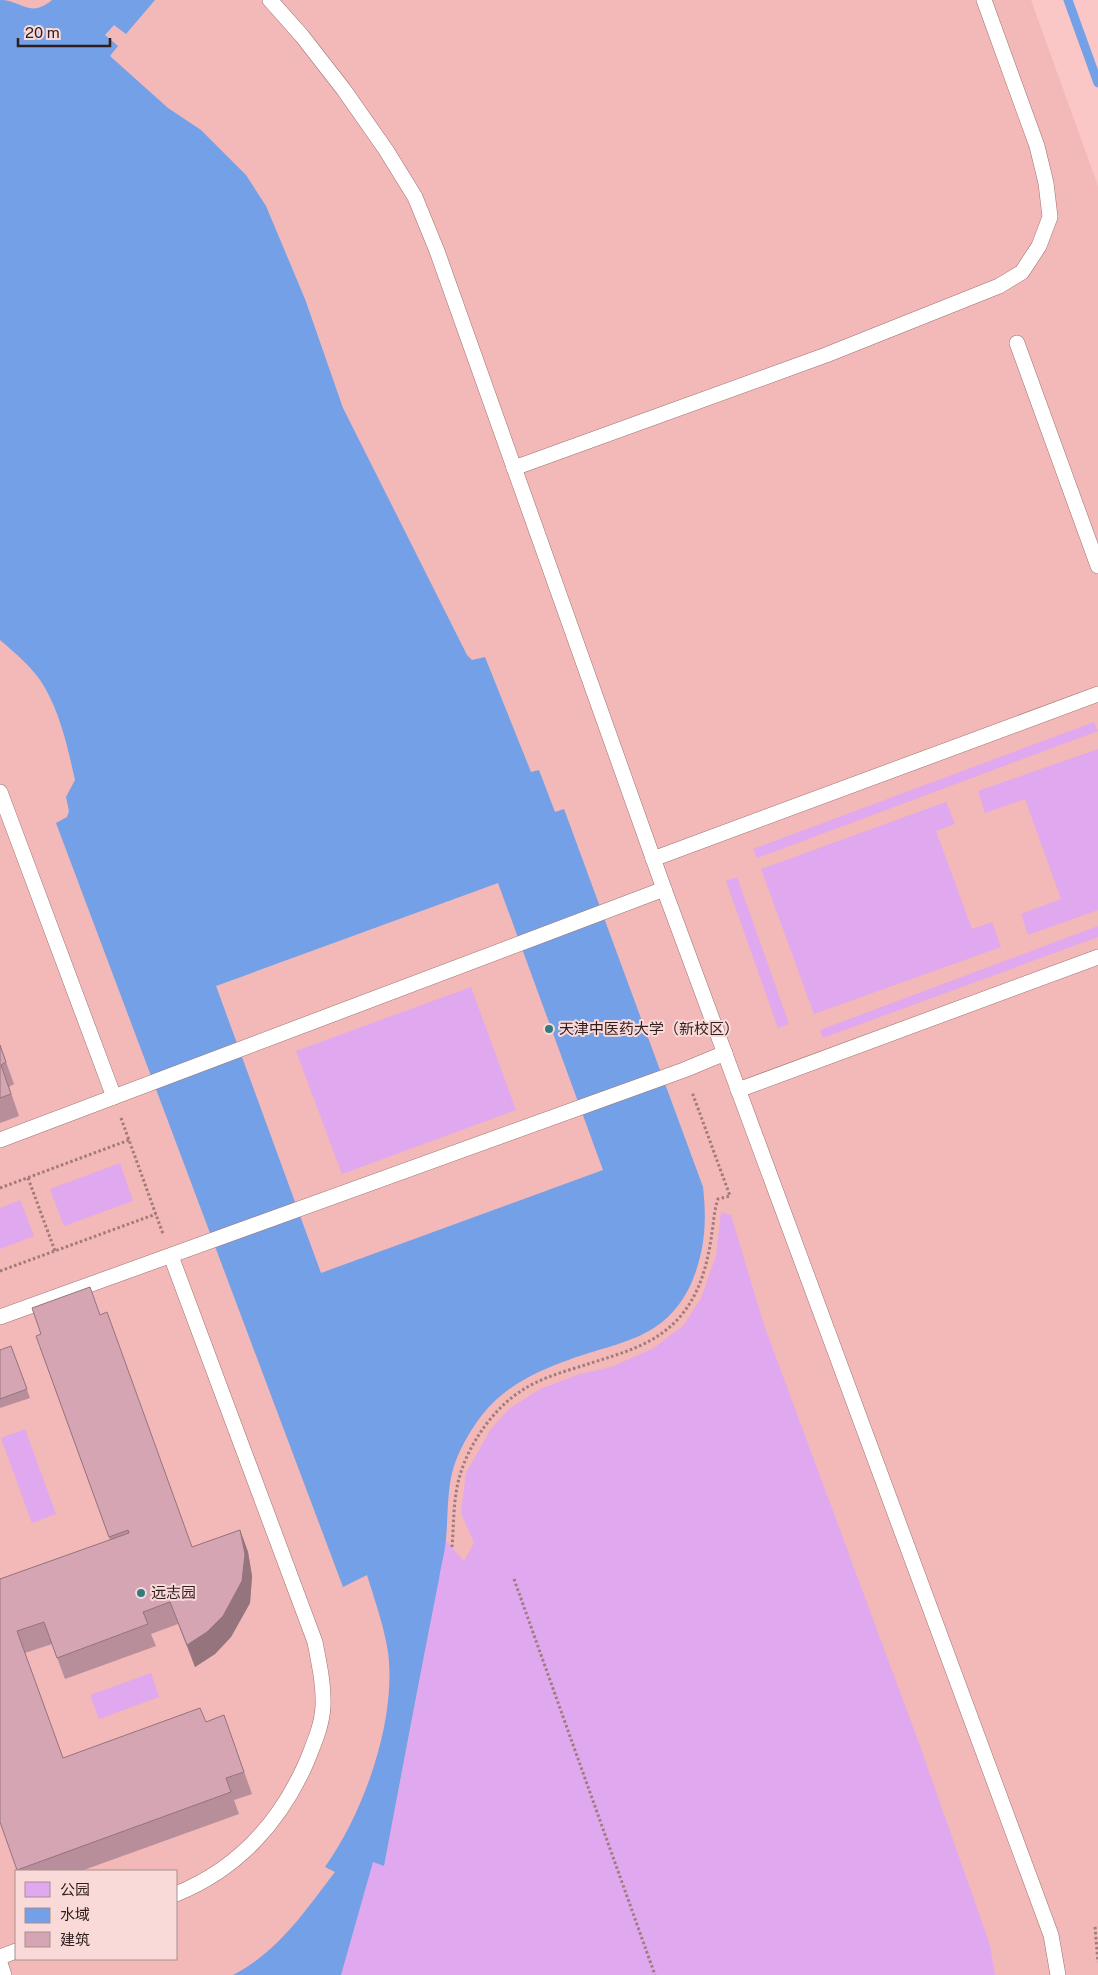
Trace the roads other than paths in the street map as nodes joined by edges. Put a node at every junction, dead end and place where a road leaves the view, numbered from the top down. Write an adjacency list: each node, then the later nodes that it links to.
1 (270, 0): 4 (lane)
2 (984, 0): 4 (lane)
3 (1017, 343): 5 (lane)
4 (514, 468): 8 (lane)
5 (1098, 566)
6 (1098, 694): 8 (lane)
7 (0, 792): 13 (lane)
8 (654, 859): 9 (lane)
9 (664, 889): 11 (lane); 13 (lane)
10 (1098, 957): 12 (lane)
11 (725, 1053): 12 (lane); 15 (lane)
12 (738, 1090): 22 (lane)
13 (114, 1097): 14 (lane)
14 (0, 1140)
15 (171, 1256): 16 (lane); 17 (lane)
16 (0, 1317)
17 (178, 1893)
18 (15, 1951): 19 (lane)
19 (0, 1956)
20 (0, 1963): 21 (lane)
21 (4, 1975)
22 (1058, 1975)

